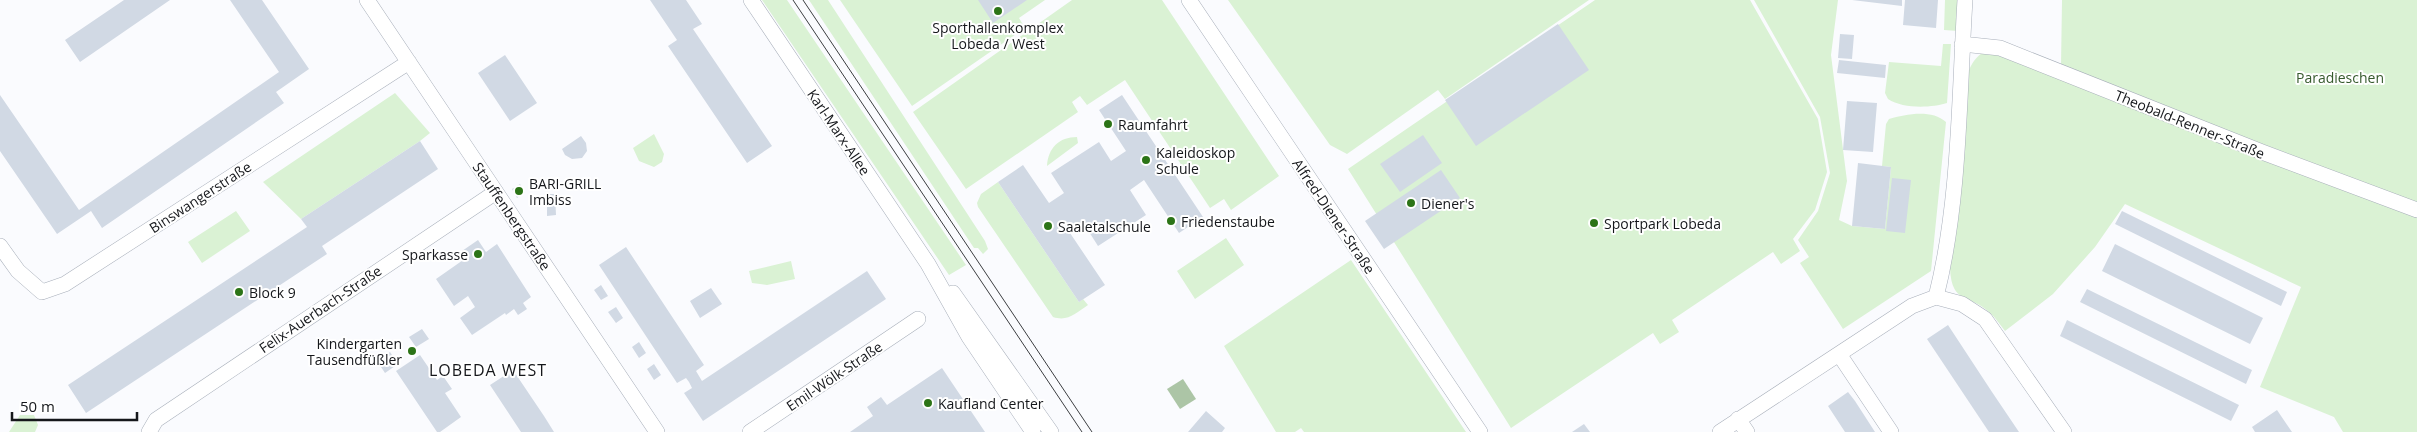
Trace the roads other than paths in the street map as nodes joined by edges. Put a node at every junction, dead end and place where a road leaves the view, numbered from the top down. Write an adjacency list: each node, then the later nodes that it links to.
1 (367, 0): 6 (street, Stauffenbergstraße)
2 (751, 0): 10 (street, Karl-Marx-Allee)
3 (1189, 0): 20 (street, Alfred-Diener-Straße)
4 (1965, 0): 5 (street)
5 (1962, 44): 8 (street, Theobald-Renner-Straße); 11 (street)
6 (409, 62): 7 (street, Stauffenbergstraße); 9 (street, Binswangerstraße)
7 (496, 192): 15 (street, Felix-Auerbach-Straße); 16 (street, Stauffenbergstraße)
8 (2417, 210)
9 (0, 246)
10 (928, 264): 18 (street, Karl-Marx-Allee); 19 (street, Karl-Marx-Allee)
11 (1936, 296): 13 (street); 24 (street)
12 (918, 319): 17 (street, Emil-Wölk-Straße)
13 (1839, 354): 14 (street); 23 (street)
14 (1738, 419): 21 (street); 22 (street)
15 (149, 432)
16 (657, 432)
17 (750, 432)
18 (1033, 432)
19 (1050, 432)
20 (1480, 432)
21 (1720, 432)
22 (1746, 432)
23 (1891, 432)
24 (2064, 432)

